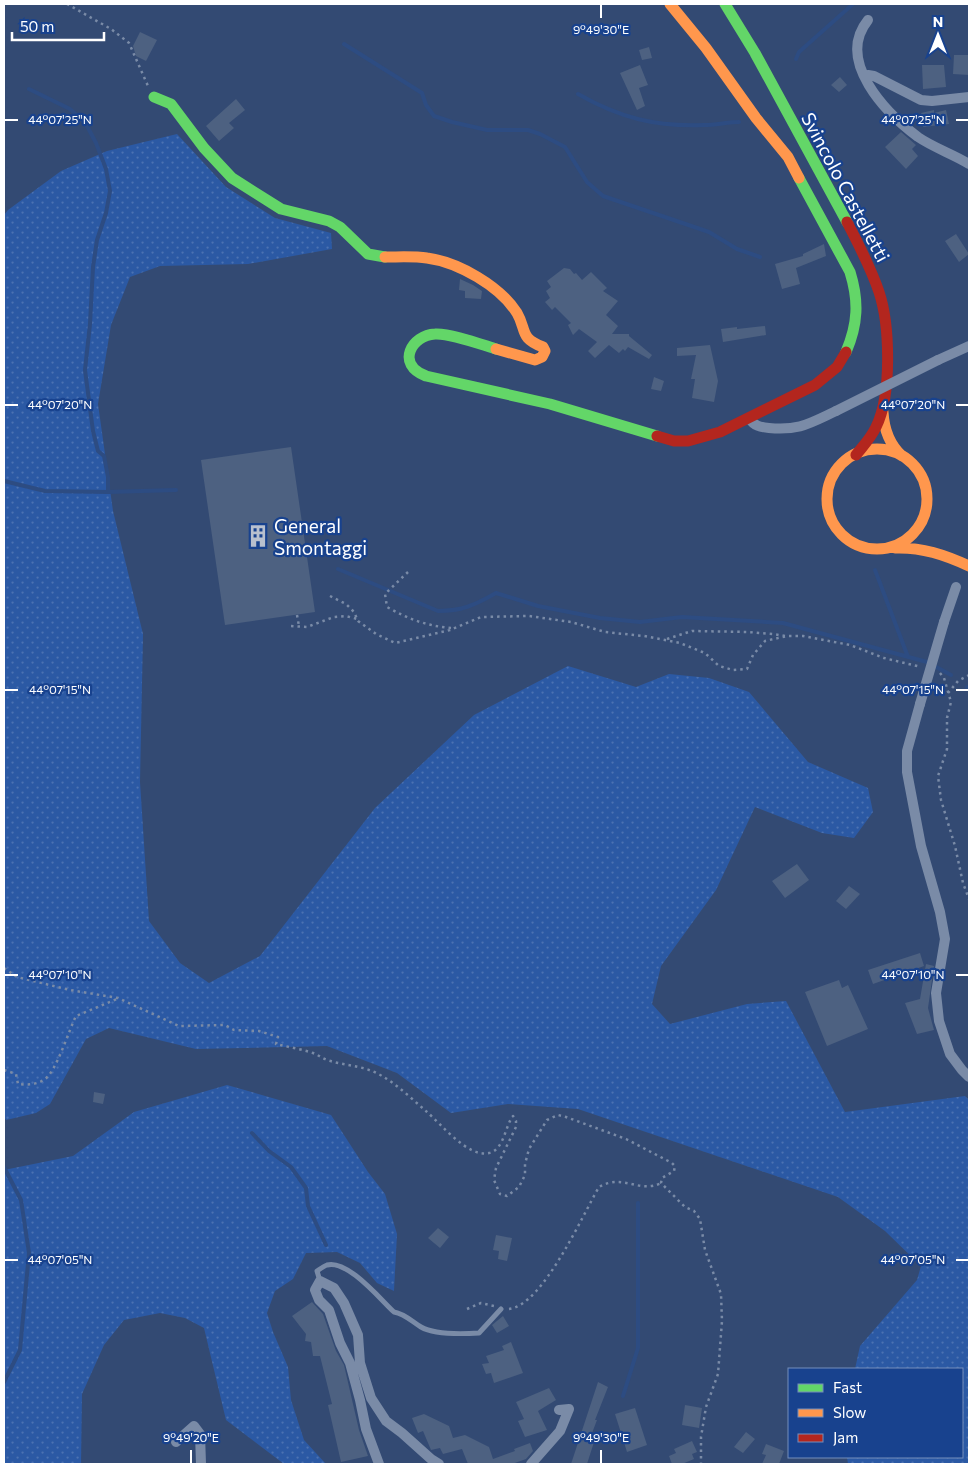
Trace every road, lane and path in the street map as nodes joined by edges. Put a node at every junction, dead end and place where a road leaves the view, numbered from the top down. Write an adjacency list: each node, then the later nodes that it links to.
1 (67, 4): 6 (path)
2 (670, 4): 11 (street)
3 (725, 4): 10 (street, Svincolo Castelletti)
4 (868, 20): 5 (street)
5 (865, 78): 7 (street); 8 (street)
6 (154, 96): 11 (street)
7 (969, 97)
8 (969, 164)
9 (969, 346): 11 (street, bridge)
10 (884, 400): 12 (street); 13 (street)
11 (749, 418)
12 (856, 455): 13 (street); 15 (street)
13 (902, 456): 14 (street)
14 (922, 519): 15 (street); 16 (street)
15 (887, 548): 16 (street)
16 (940, 554): 17 (street)
17 (969, 566)
18 (408, 572): 25 (path)
19 (956, 587): 36 (street, bridge)
20 (330, 596): 22 (path)
21 (297, 615): 24 (path)
22 (357, 618): 24 (path); 25 (path)
23 (291, 626): 24 (path)
24 (299, 626)
25 (452, 629): 27 (path)
26 (786, 636): 27 (path); 27 (path); 28 (path)
27 (665, 640)
28 (930, 669)
29 (938, 671): 31 (path)
30 (969, 675): 31 (path)
31 (948, 693): 32 (path)
32 (969, 899)
33 (4, 968): 34 (path)
34 (118, 998): 35 (path); 37 (path)
35 (4, 1070)
36 (969, 1077)
37 (661, 1183): 40 (path); 47 (path)
38 (320, 1281): 40 (lane); 44 (street); 45 (street)
39 (467, 1309): 40 (path)
40 (501, 1309)
41 (559, 1410): 46 (street)
42 (176, 1442): 43 (street)
43 (201, 1464)
44 (379, 1464)
45 (439, 1464)
46 (531, 1464)
47 (701, 1464)

